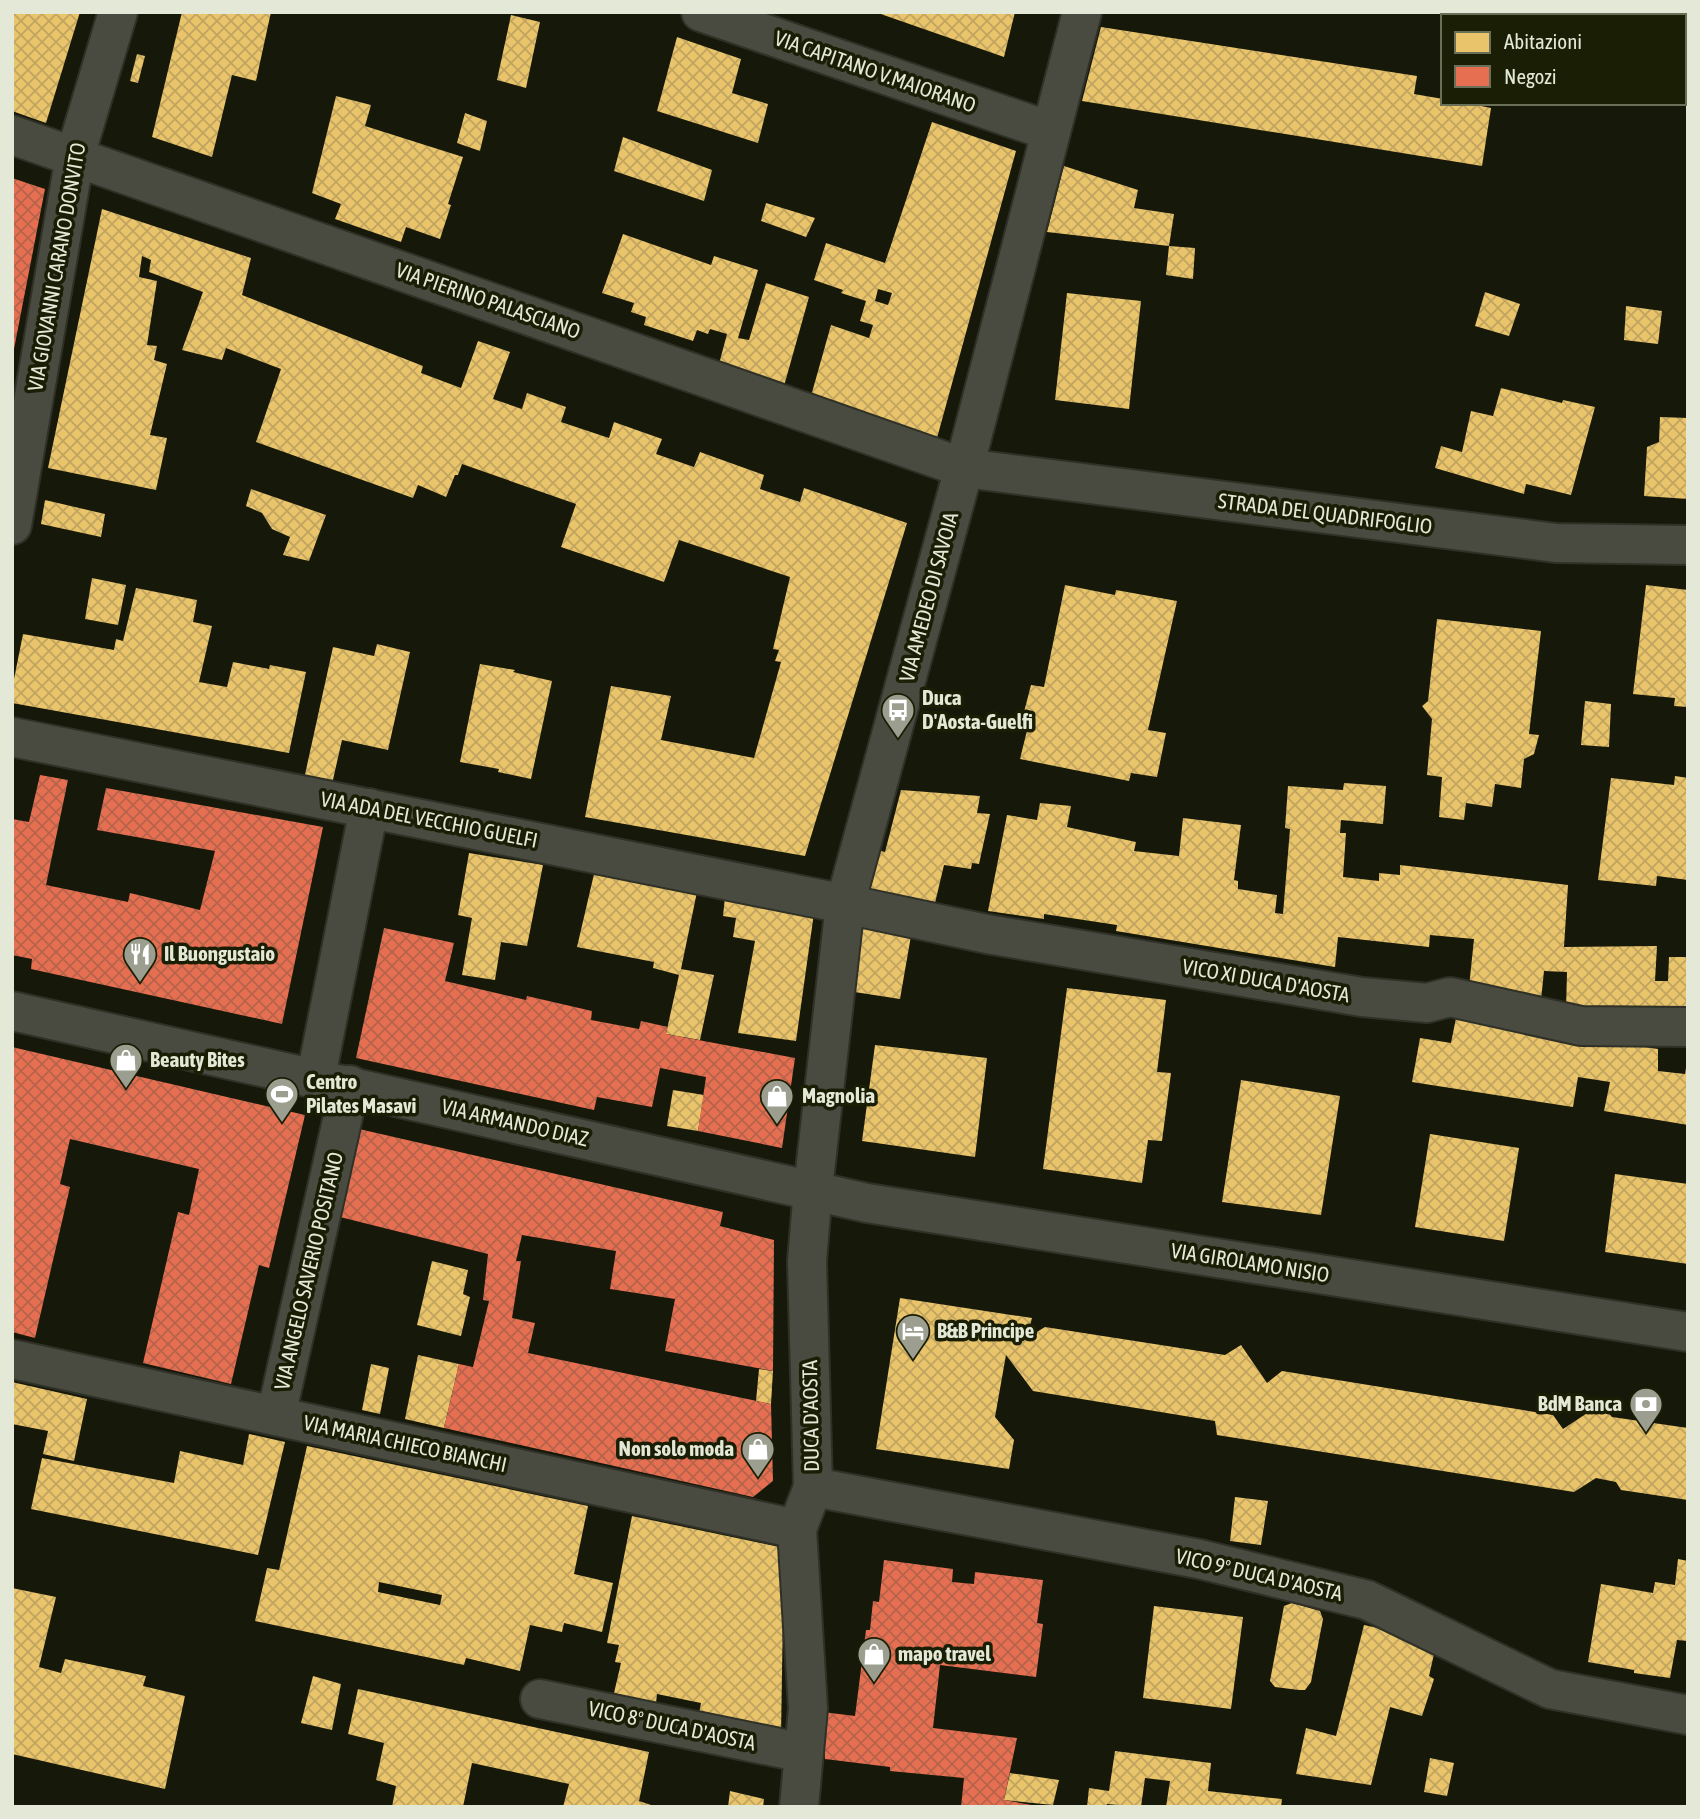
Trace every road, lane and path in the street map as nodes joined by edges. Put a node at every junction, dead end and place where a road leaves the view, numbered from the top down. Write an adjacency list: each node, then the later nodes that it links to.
1 (118, 12): 6 (street, VIA GIOVANNI CARANO DONVITO)
2 (701, 12): 4 (street, VIA CAPITANO V.MAIORANO)
3 (1082, 12): 4 (street, VIA AMEDEO DI SAVOIA)
4 (1050, 131): 7 (street, VIA AMEDEO DI SAVOIA)
5 (12, 135): 6 (street, VIA PIERINO PALASCIANO)
6 (75, 156): 7 (street, VIA PIERINO PALASCIANO); 8 (street, VIA GIOVANNI CARANO DONVITO)
7 (964, 468): 9 (street, STRADA DEL QUADRIFOGLIO); 12 (street, VIA AMEDEO DI SAVOIA)
8 (12, 525)
9 (1688, 545)
10 (12, 737): 11 (street, VIA ADA DEL VECCHIO GUELFI)
11 (369, 808): 12 (street, VIA ADA DEL VECCHIO GUELFI); 15 (street, VIA ANGELO SAVERIO POSITANO)
12 (845, 904): 14 (street, VICO XI DUCA D'AOSTA); 16 (street, VIA AMEDEO DI SAVOIA)
13 (12, 1011): 15 (street, VIA ARMANDO DIAZ)
14 (1688, 1027)
15 (333, 1081): 16 (street, VIA ARMANDO DIAZ); 19 (street, VIA ANGELO SAVERIO POSITANO)
16 (813, 1189): 17 (street, VIA GIROLAMO NISIO); 20 (street, DUCA D'AOSTA)
17 (1688, 1332)
18 (12, 1359): 19 (street, VIA MARIA CHIECO BIANCHI)
19 (276, 1416): 21 (street, VIA MARIA CHIECO BIANCHI)
20 (813, 1488): 21 (street, DUCA D'AOSTA); 23 (street, VICO 9° DUCA D'AOSTA)
21 (797, 1529): 24 (street, DUCA D'AOSTA)
22 (540, 1699): 24 (street, VICO 8° DUCA D'AOSTA)
23 (1688, 1715)
24 (804, 1753): 25 (street, DUCA D'AOSTA)
25 (799, 1807)

